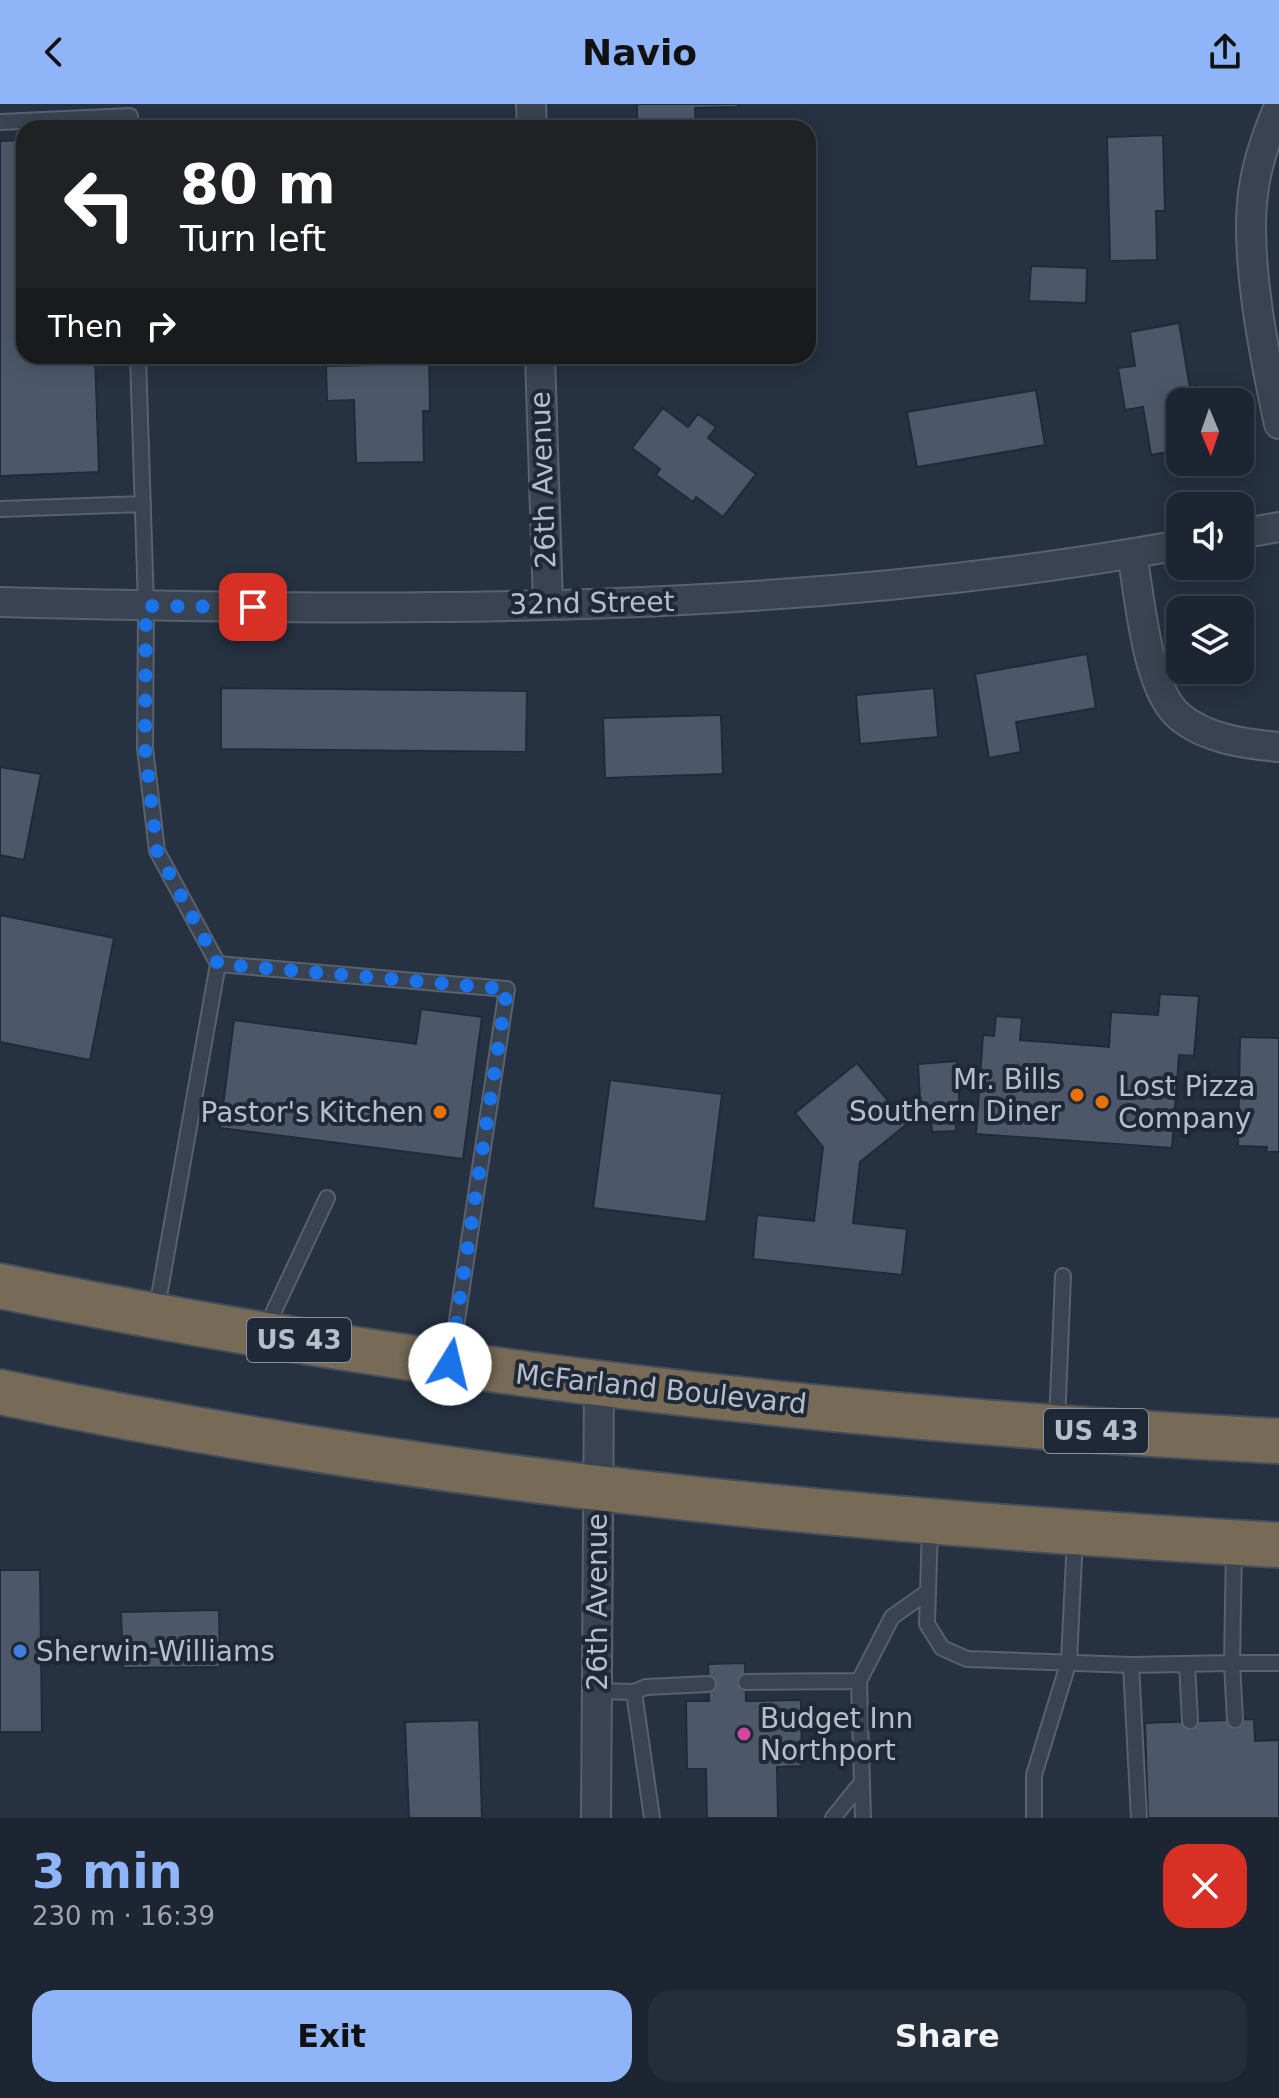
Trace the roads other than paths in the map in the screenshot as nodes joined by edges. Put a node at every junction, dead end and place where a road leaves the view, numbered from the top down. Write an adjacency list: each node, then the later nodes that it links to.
1 (1279, 106): 6 (street)
2 (43, 120): 3 (lane)
3 (130, 120)
4 (138, 364): 7 (lane)
5 (540, 364): 14 (street, 26th Avenue)
6 (1279, 424)
7 (143, 504): 8 (lane); 15 (lane)
8 (0, 509)
9 (1279, 527): 10 (street)
10 (1254, 531)
11 (1166, 548): 12 (street, 32nd Street)
12 (1132, 554): 14 (street, 32nd Street); 16 (street)
13 (0, 602): 15 (street, 32nd Street)
14 (548, 604): 15 (street, 32nd Street)
15 (146, 606): 17 (lane)
16 (1279, 747)
17 (218, 964): 21 (lane); 23 (lane)
18 (327, 1198): 22 (lane)
19 (1063, 1276): 26 (lane)
20 (0, 1286): 21 (highway, McFarland Boulevard / US 43)
21 (156, 1316): 22 (highway, McFarland Boulevard / US 43)
22 (263, 1334): 23 (highway, McFarland Boulevard / US 43)
23 (450, 1364): 24 (highway, McFarland Boulevard / US 43)
24 (599, 1386): 26 (highway, McFarland Boulevard / US 43); 28 (street, 26th Avenue)
25 (0, 1392): 28 (highway)
26 (1056, 1427): 27 (highway, McFarland Boulevard / US 43)
27 (1279, 1441)
28 (598, 1490): 29 (highway); 42 (street, 26th Avenue)
29 (931, 1523): 30 (highway); 33 (lane)
30 (1075, 1533): 31 (highway); 34 (lane)
31 (1234, 1543): 32 (highway); 35 (lane)
32 (1279, 1545)
33 (926, 1593): 34 (lane); 39 (lane)
34 (1069, 1661): 38 (lane); 51 (lane)
35 (1232, 1663): 36 (lane); 37 (lane); 44 (lane)
36 (1279, 1663)
37 (1187, 1664): 38 (lane); 45 (lane)
38 (1131, 1665): 52 (lane)
39 (859, 1681): 40 (lane); 46 (lane)
40 (746, 1682)
41 (708, 1684): 43 (lane)
42 (597, 1691): 43 (lane); 47 (street, 26th Avenue)
43 (634, 1692): 48 (lane)
44 (1235, 1720)
45 (1190, 1721)
46 (862, 1782): 49 (lane); 50 (lane)
47 (596, 1818)
48 (652, 1818)
49 (833, 1818)
50 (863, 1818)
51 (1034, 1818)
52 (1139, 1818)

